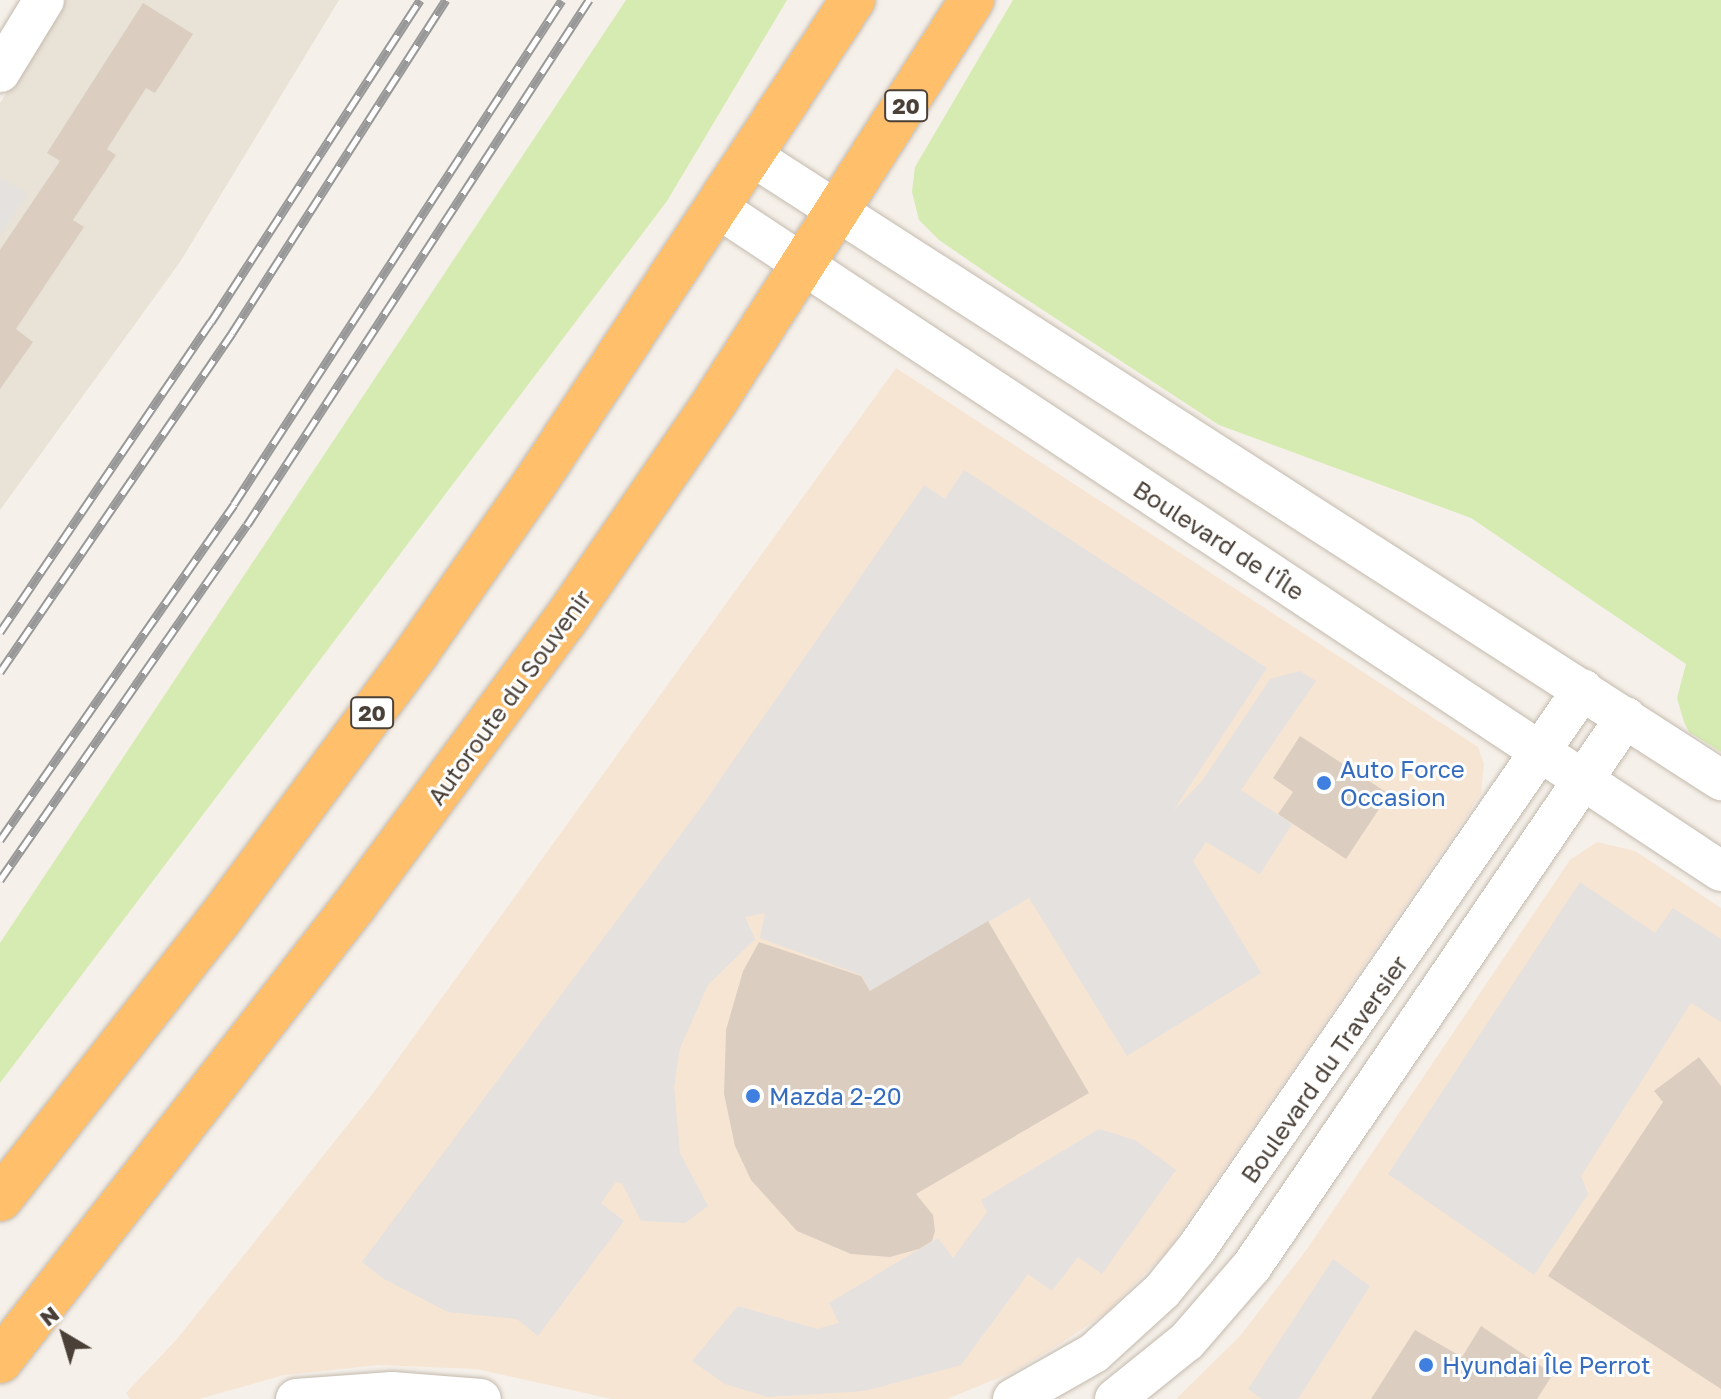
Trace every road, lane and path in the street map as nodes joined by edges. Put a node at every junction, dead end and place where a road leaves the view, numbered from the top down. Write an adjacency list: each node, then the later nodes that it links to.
1 (44, 0): 4 (street)
2 (853, 0): 5 (highway, 20)
3 (972, 0): 7 (highway, Autoroute du Souvenir / 20)
4 (0, 72)
5 (752, 156): 6 (highway, 20); 7 (street)
6 (718, 208): 8 (street, Boulevard de l'Île); 15 (highway, 20)
7 (837, 210): 8 (highway, Autoroute du Souvenir / 20); 9 (street)
8 (803, 266): 11 (street, Boulevard de l'Île); 16 (highway, Autoroute du Souvenir / 20)
9 (1583, 689): 10 (street); 11 (street, Boulevard du Traversier)
10 (1626, 717): 12 (street, Boulevard du Traversier); 13 (street)
11 (1541, 752): 12 (street, Boulevard de l'Île); 19 (street, Boulevard du Traversier)
12 (1584, 779): 14 (street, Boulevard de l'Île); 20 (street, Boulevard du Traversier)
13 (1721, 780)
14 (1721, 871)
15 (0, 1199)
16 (0, 1361)
17 (296, 1399): 18 (street)
18 (481, 1399)
19 (1013, 1399)
20 (1115, 1399)

